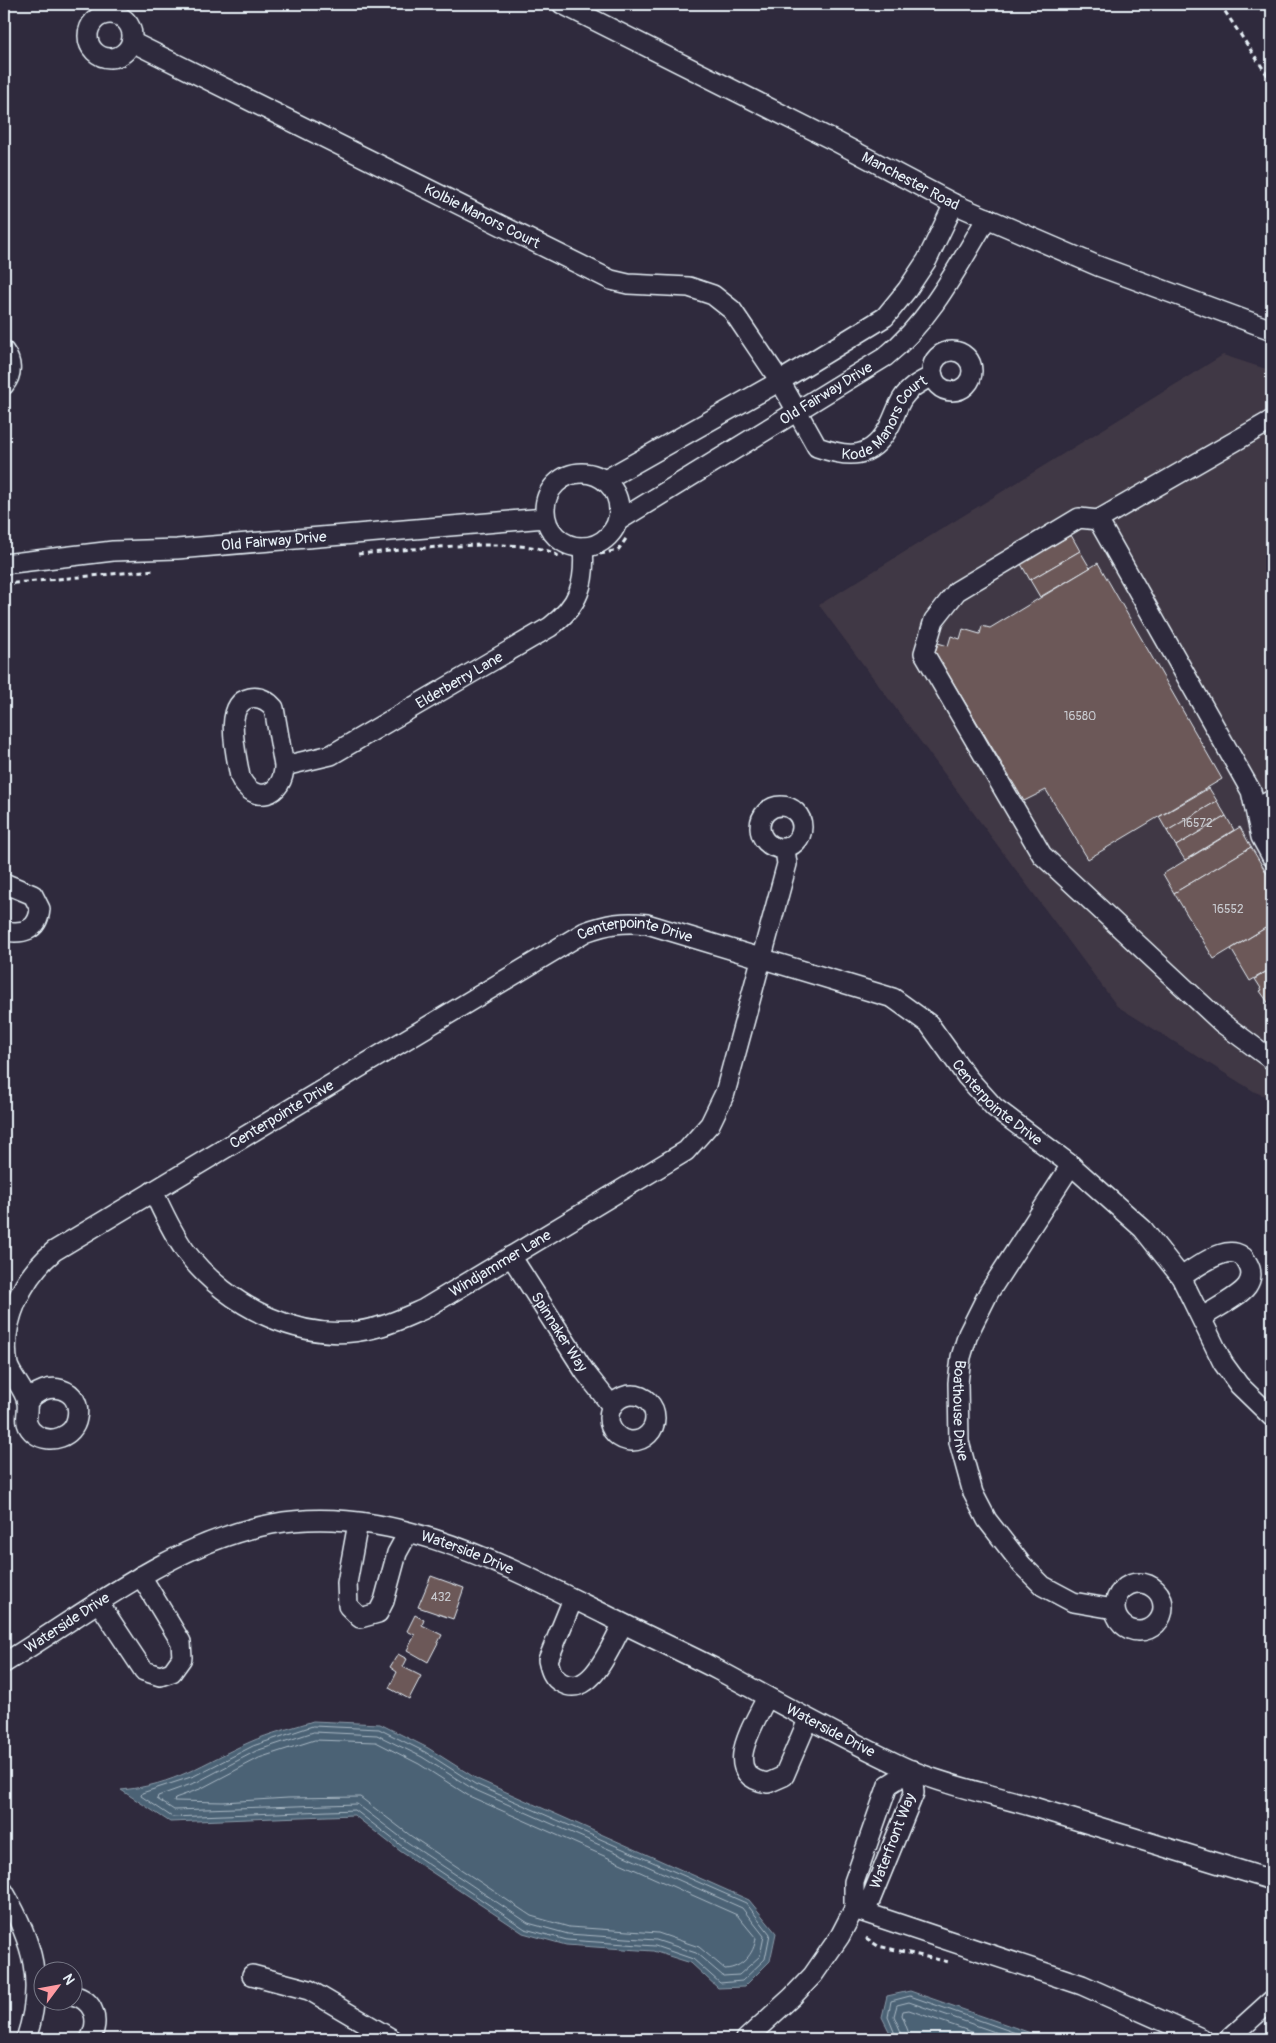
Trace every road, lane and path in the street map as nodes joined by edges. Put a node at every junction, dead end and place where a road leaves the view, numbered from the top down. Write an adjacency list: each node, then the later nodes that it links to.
1 (10, 4): 4 (path)
2 (562, 4): 7 (street, Manchester Road)
3 (1220, 4): 6 (path)
4 (4, 7)
5 (132, 42): 12 (street, Kolbie Manors Court)
6 (1272, 82)
7 (954, 204): 8 (street, Manchester Road); 12 (street)
8 (987, 218): 9 (street, Manchester Road); 14 (street, Old Fairway Drive)
9 (1272, 330)
10 (4, 352): 13 (street)
11 (933, 376): 14 (street, Kode Manors Court)
12 (780, 381): 14 (street, Kolbie Manors Court); 16 (street)
13 (4, 385)
14 (795, 411): 19 (street, Old Fairway Drive)
15 (1272, 420): 18 (street)
16 (605, 480): 17 (street); 19 (street)
17 (545, 518): 20 (street); 23 (street, Old Fairway Drive)
18 (1098, 520): 28 (street); 34 (street)
19 (618, 522): 20 (street, Old Fairway Drive)
20 (584, 547): 26 (street, Elderberry Lane)
21 (351, 554): 22 (path)
22 (558, 556)
23 (4, 564)
24 (160, 569): 25 (path)
25 (4, 584)
26 (284, 766): 26 (street)
27 (1272, 800): 28 (street)
28 (1255, 809): 30 (street)
29 (785, 849): 33 (street, Windjammer Lane)
30 (1272, 856)
31 (4, 883): 32 (street)
32 (4, 931)
33 (762, 960): 35 (street, Centerpointe Drive); 36 (street, Centerpointe Drive); 37 (street, Windjammer Lane)
34 (1272, 1060)
35 (1071, 1165): 38 (street, Centerpointe Drive); 48 (street, Boathouse Drive)
36 (153, 1191): 37 (street, Windjammer Lane); 40 (street, Centerpointe Drive)
37 (511, 1256): 41 (street, Spinnaker Way)
38 (1181, 1277): 39 (street, Centerpointe Drive); 39 (street)
39 (1202, 1318): 42 (street, Centerpointe Drive)
40 (28, 1403)
41 (611, 1405)
42 (1272, 1417)
43 (358, 1522): 44 (street, Waterside Drive); 44 (street, Waterside Drive); 45 (street, Waterside Drive)
44 (408, 1534): 46 (street, Waterside Drive)
45 (141, 1576): 47 (street, Waterside Drive); 47 (street)
46 (573, 1599): 49 (street, Waterside Drive); 49 (street)
47 (99, 1603): 50 (street, Waterside Drive)
48 (1114, 1609)
49 (623, 1624): 51 (street, Waterside Drive)
50 (4, 1663)
51 (767, 1697): 52 (street, Waterside Drive); 52 (street)
52 (808, 1720): 53 (street, Waterside Drive)
53 (912, 1770): 54 (street, Waterside Drive); 56 (street, Waterfront Way); 56 (street, Waterfront Way)
54 (1272, 1880)
55 (4, 1892): 57 (street)
56 (854, 1909): 66 (street, Waterfront Way); 68 (street)
57 (33, 1960)
58 (252, 1975): 65 (street)
59 (82, 2000): 64 (street)
60 (1272, 2000): 69 (street)
61 (35, 2010): 63 (street)
62 (779, 2036): 67 (path)
63 (26, 2039)
64 (90, 2039)
65 (392, 2039)
66 (746, 2039)
67 (784, 2039)
68 (1202, 2039)
69 (1229, 2039)

